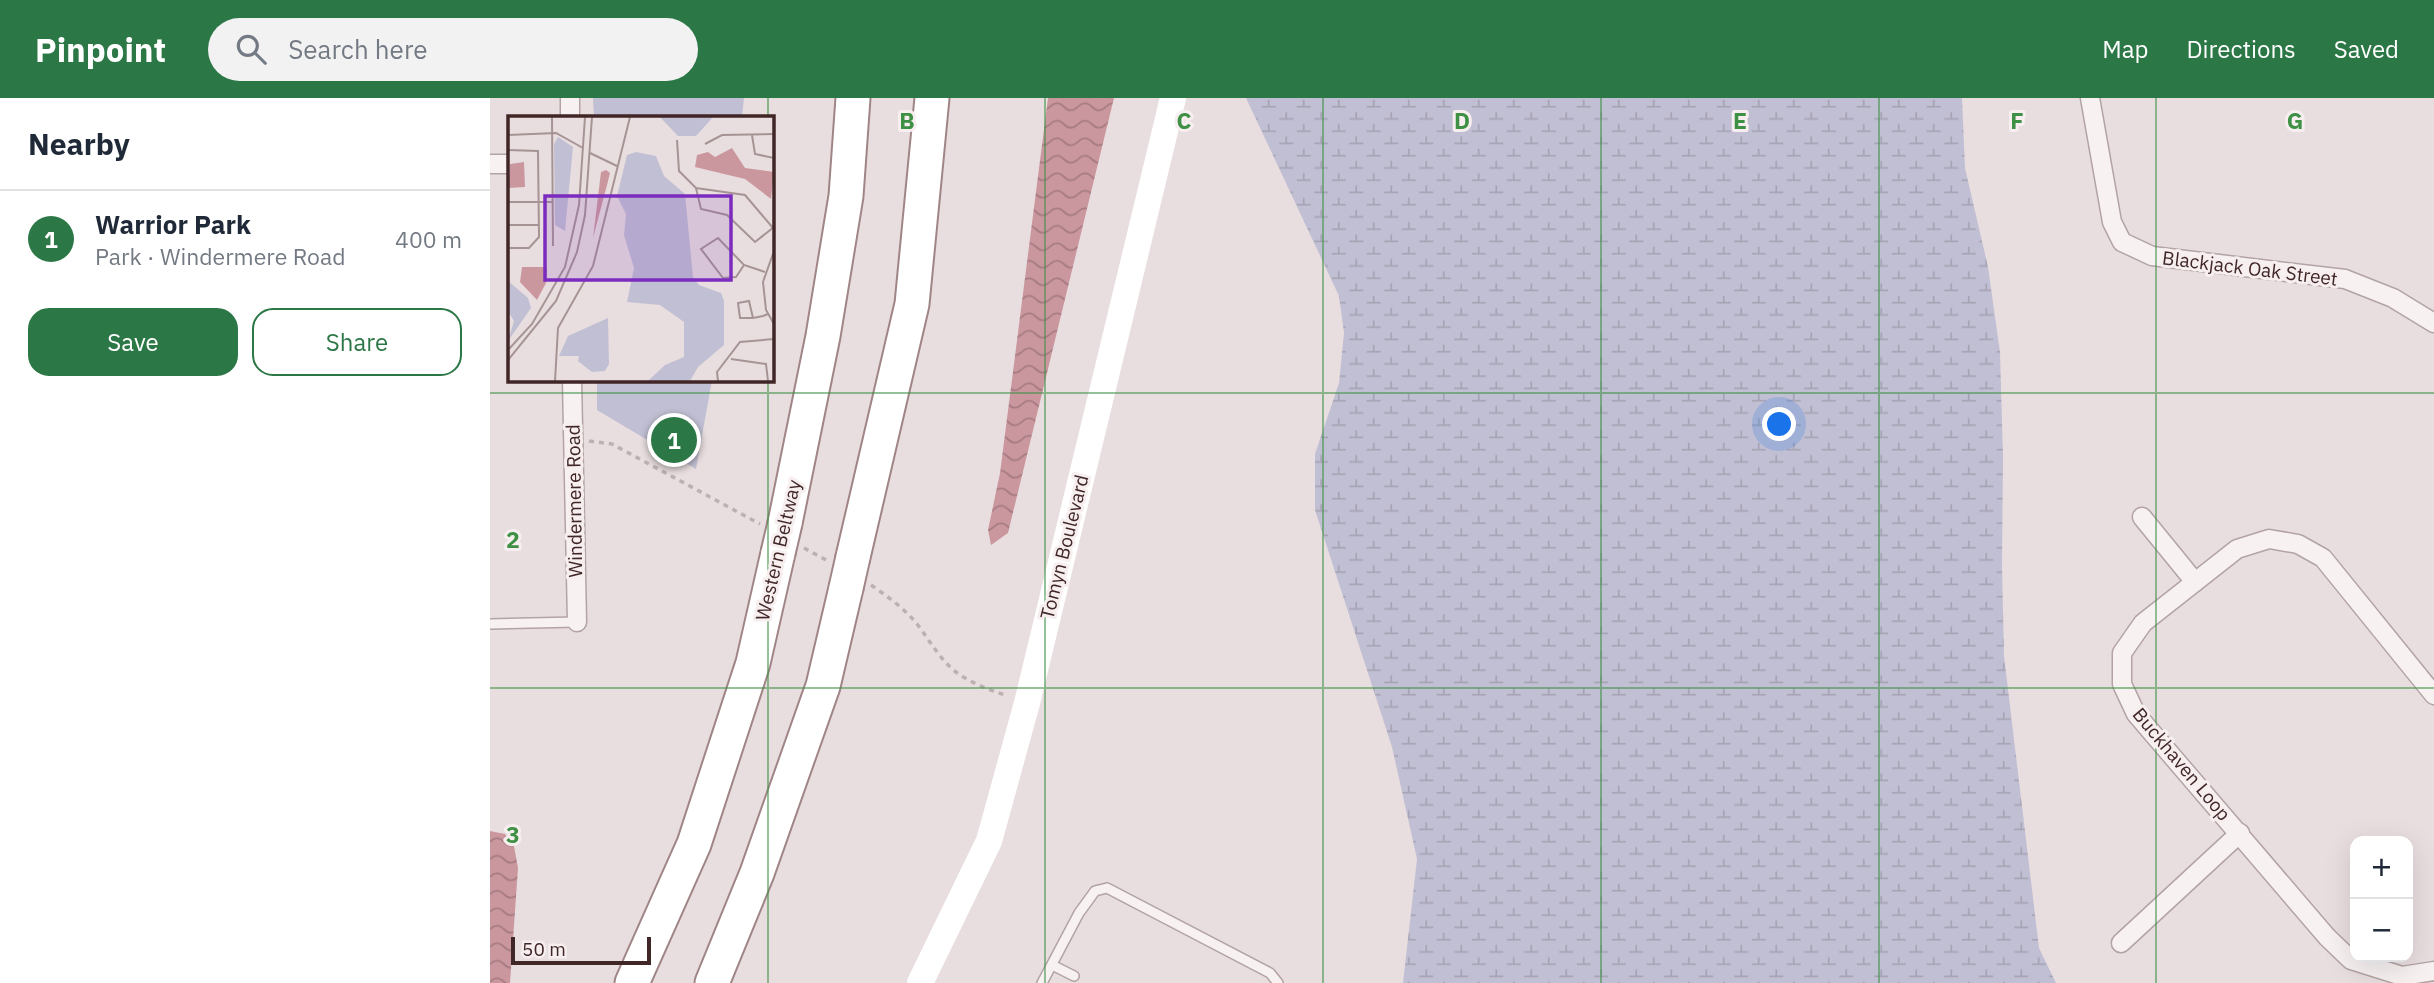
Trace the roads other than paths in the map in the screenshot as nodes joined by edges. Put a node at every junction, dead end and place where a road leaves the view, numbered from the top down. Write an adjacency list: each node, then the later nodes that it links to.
1 (569, 98): 7 (street)
2 (853, 98): 23 (highway, Western Beltway)
3 (932, 98): 10 (highway)
4 (938, 98): 10 (highway)
5 (1173, 98): 25 (street, Tomyn Boulevard)
6 (2090, 98): 11 (street, Blackjack Oak Street)
7 (570, 116)
8 (490, 164): 9 (street)
9 (508, 164)
10 (912, 304): 24 (highway)
11 (2434, 323)
12 (572, 382): 15 (street, Windermere Road)
13 (2142, 517): 14 (street)
14 (2195, 582): 17 (street, Buckhaven Loop); 18 (street, Buckhaven Loop)
15 (577, 622): 16 (lane)
16 (490, 624)
17 (2434, 695)
18 (2240, 833): 19 (street); 21 (street, Buckhaven Loop)
19 (2121, 943)
20 (1052, 965): 22 (lane); 26 (lane); 27 (lane)
21 (2434, 971)
22 (1074, 976)
23 (632, 983)
24 (712, 983)
25 (920, 983)
26 (1042, 983)
27 (1278, 983)

